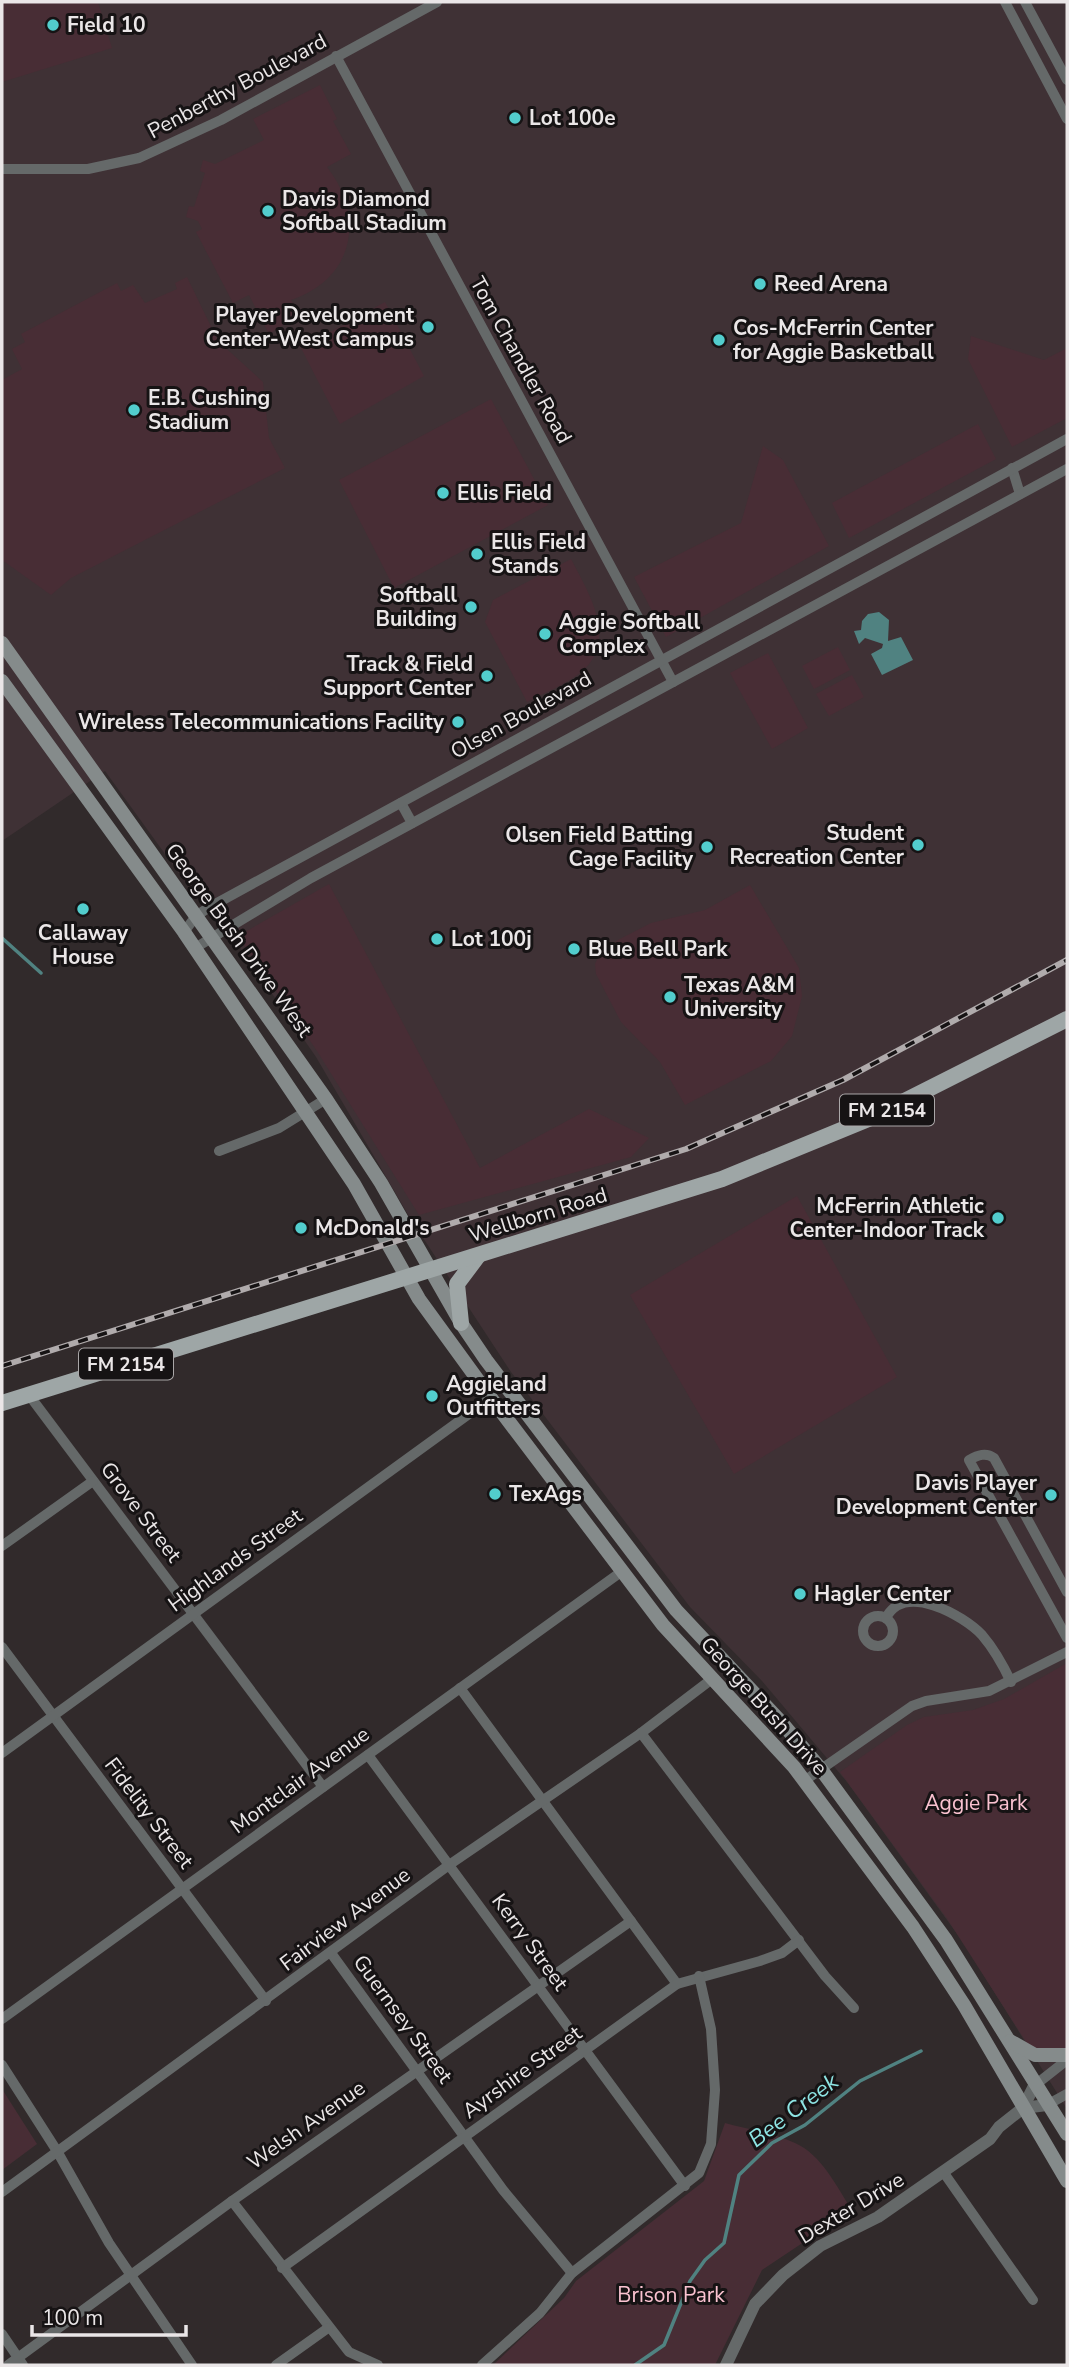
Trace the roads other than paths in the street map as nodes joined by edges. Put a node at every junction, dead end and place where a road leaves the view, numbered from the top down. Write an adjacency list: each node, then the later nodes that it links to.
1 (437, 2): 4 (street, Penberthy Boulevard)
2 (1005, 2): 6 (street)
3 (1025, 2): 5 (street)
4 (335, 56): 7 (street, Penberthy Boulevard); 13 (street, Tom Chandler Road)
5 (1067, 80)
6 (1067, 119)
7 (2, 169)
8 (1067, 439): 9 (street, Olsen Boulevard)
9 (1012, 468): 11 (street); 13 (street, Olsen Boulevard)
10 (1067, 470): 11 (street, Olsen Boulevard)
11 (1020, 494): 17 (street, Olsen Boulevard)
12 (2, 643): 15 (main road, George Bush Drive West)
13 (660, 660): 17 (street, Tom Chandler Road); 18 (street, Olsen Boulevard)
14 (2, 662): 15 (main road)
15 (22, 672): 20 (main road, George Bush Drive West)
16 (2, 681): 21 (main road, George Bush Drive West)
17 (673, 682): 19 (street, Olsen Boulevard)
18 (401, 803): 19 (street); 20 (street, Olsen Boulevard)
19 (412, 823): 22 (street, Olsen Boulevard)
20 (196, 916): 21 (street, Olsen Boulevard); 22 (main road, George Bush Drive West)
21 (184, 932): 23 (main road, George Bush Drive West)
22 (212, 936): 23 (street, Olsen Boulevard); 25 (main road, George Bush Drive West)
23 (195, 947): 26 (main road, George Bush Drive West)
24 (1067, 1019): 28 (main road, Wellborn Road / FM 2154)
25 (326, 1099): 26 (street); 29 (main road, George Bush Drive West)
26 (306, 1111): 27 (street); 30 (main road, George Bush Drive West)
27 (219, 1151)
28 (478, 1255): 29 (main road, Wellborn Road / FM 2154); 31 (main road)
29 (430, 1269): 30 (main road, Wellborn Road / FM 2154); 31 (main road, George Bush Drive)
30 (406, 1275): 32 (main road, Wellborn Road / FM 2154); 33 (main road, George Bush Drive)
31 (461, 1323): 42 (main road, George Bush Drive)
32 (29, 1395): 34 (main road, Wellborn Road / FM 2154); 35 (street, Grove Street)
33 (491, 1398): 37 (main road, George Bush Drive); 39 (street, Highlands Street)
34 (2, 1403)
35 (93, 1480): 36 (street); 39 (street, Grove Street)
36 (2, 1546)
37 (621, 1572): 42 (main road); 45 (main road, George Bush Drive); 47 (street, Montclair Avenue)
38 (1067, 1592): 41 (street)
39 (193, 1614): 48 (street, Highlands Street); 54 (street, Grove Street)
40 (886, 1618): 46 (street)
41 (1067, 1638)
42 (700, 1639): 52 (main road, George Bush Drive)
43 (2, 1647): 48 (street, Fidelity Street)
44 (1067, 1652): 46 (street)
45 (712, 1679): 49 (street, Fairview Avenue); 53 (main road, George Bush Drive)
46 (1011, 1682): 52 (street)
47 (460, 1688): 51 (street, Montclair Avenue); 55 (street)
48 (53, 1716): 50 (street, Highlands Street); 57 (street, Fidelity Street)
49 (641, 1733): 55 (street, Fairview Avenue); 59 (street)
50 (2, 1753)
51 (368, 1755): 54 (street, Montclair Avenue); 56 (street, Kerry Street)
52 (820, 1768): 53 (street); 67 (main road, George Bush Drive)
53 (804, 1781): 75 (main road, George Bush Drive)
54 (323, 1787): 57 (street, Montclair Avenue)
55 (543, 1801): 56 (street, Fairview Avenue); 58 (street)
56 (449, 1865): 60 (street, Fairview Avenue); 63 (street, Kerry Street)
57 (182, 1889): 64 (street, Fidelity Street); 66 (street, Montclair Avenue)
58 (631, 1921): 62 (street); 63 (street, Welsh Avenue)
59 (799, 1940): 61 (street, Ayrshire Street); 65 (street)
60 (331, 1952): 64 (street, Fairview Avenue); 71 (street, Guernsey Street)
61 (699, 1976): 62 (street, Ayrshire Street); 81 (street)
62 (677, 1984): 68 (street, Ayrshire Street)
63 (538, 1986): 68 (street, Kerry Street); 71 (street, Welsh Avenue)
64 (266, 2001): 78 (street, Fairview Avenue)
65 (855, 2008)
66 (2, 2020)
67 (1007, 2039): 69 (main road); 72 (main road, George Bush Drive)
68 (585, 2050): 77 (street, Ayrshire Street); 81 (street, Kerry Street)
69 (1067, 2058): 72 (street)
70 (2, 2064): 78 (street)
71 (417, 2071): 77 (street, Guernsey Street); 83 (street, Welsh Avenue)
72 (1034, 2086): 74 (main road, George Bush Drive); 75 (street)
73 (1067, 2094): 74 (street)
74 (1046, 2105): 75 (street); 76 (main road, George Bush Drive)
75 (1023, 2108): 79 (street, Dexter Drive); 80 (main road, George Bush Drive)
76 (1067, 2134)
77 (464, 2137): 84 (street, Ayrshire Street); 85 (street, Guernsey Street)
78 (57, 2151): 82 (street, Fairview Avenue); 86 (street)
79 (944, 2173): 87 (street); 96 (street, Dexter Drive)
80 (1067, 2181)
81 (685, 2186): 85 (street)
82 (2, 2192)
83 (232, 2201): 84 (street); 86 (street, Welsh Avenue)
84 (282, 2268): 88 (street)
85 (572, 2273): 95 (street)
86 (132, 2277): 90 (street, Welsh Avenue); 92 (street)
87 (1032, 2300)
88 (328, 2328): 93 (street); 94 (street)
89 (2, 2334): 90 (street)
90 (21, 2362): 91 (street, Welsh Avenue)
91 (8, 2365)
92 (192, 2365)
93 (276, 2365)
94 (378, 2365)
95 (482, 2365)
96 (726, 2365)

